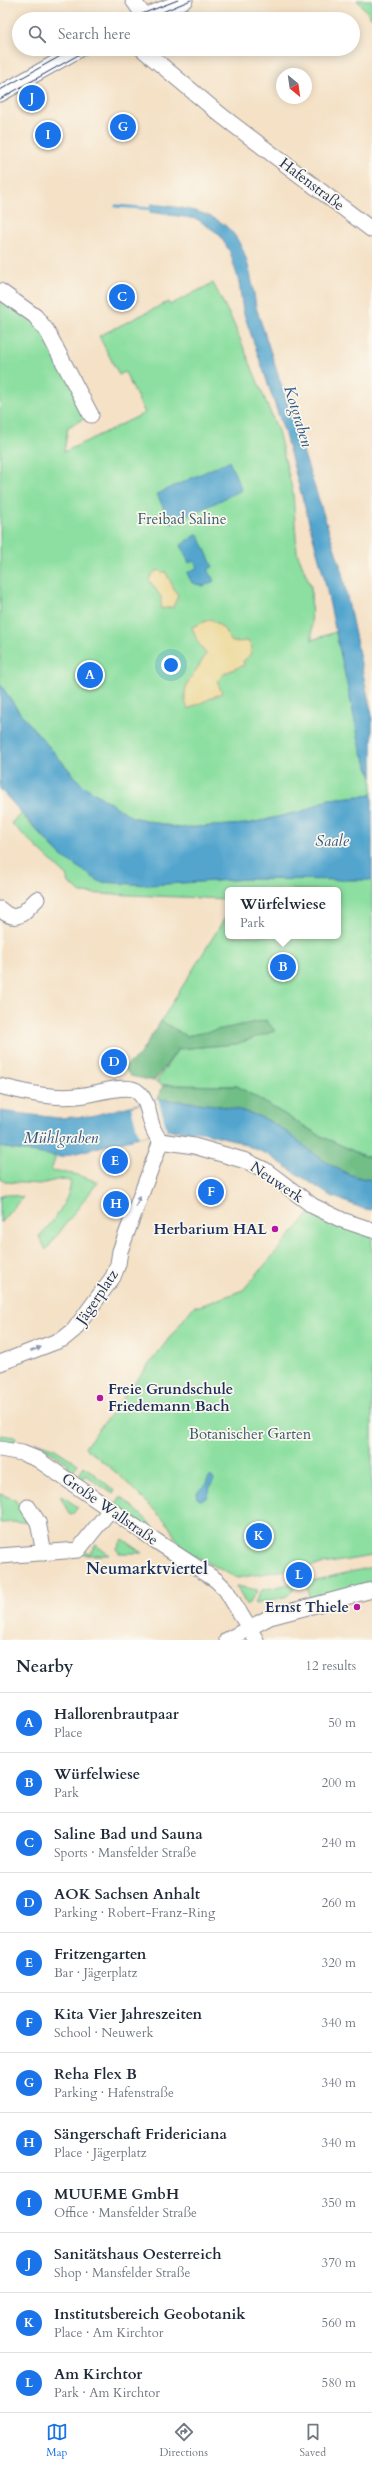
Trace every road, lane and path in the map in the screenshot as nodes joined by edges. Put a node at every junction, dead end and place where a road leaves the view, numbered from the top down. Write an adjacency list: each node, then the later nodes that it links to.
1 (133, 0): 3 (street)
2 (185, 0): 4 (street)
3 (138, 12)
4 (156, 12)
5 (68, 56): 7 (street)
6 (150, 56): 8 (street, Hafenstraße)
7 (0, 94)
8 (372, 230)
9 (0, 291): 10 (street)
10 (91, 415)
11 (37, 899): 12 (street)
12 (0, 909)
13 (0, 1086): 14 (street)
14 (159, 1139): 15 (street, Neuwerk); 16 (street, Jägerplatz, one-way to 14)
15 (372, 1230)
16 (0, 1363)
17 (0, 1449): 19 (street, Große Wallstraße)
18 (28, 1507): 20 (street)
19 (110, 1510): 20 (street); 23 (street, Große Wallstraße)
20 (44, 1553): 21 (street)
21 (0, 1556)
22 (372, 1590): 23 (street)
23 (252, 1635): 24 (street)
24 (227, 1640)

